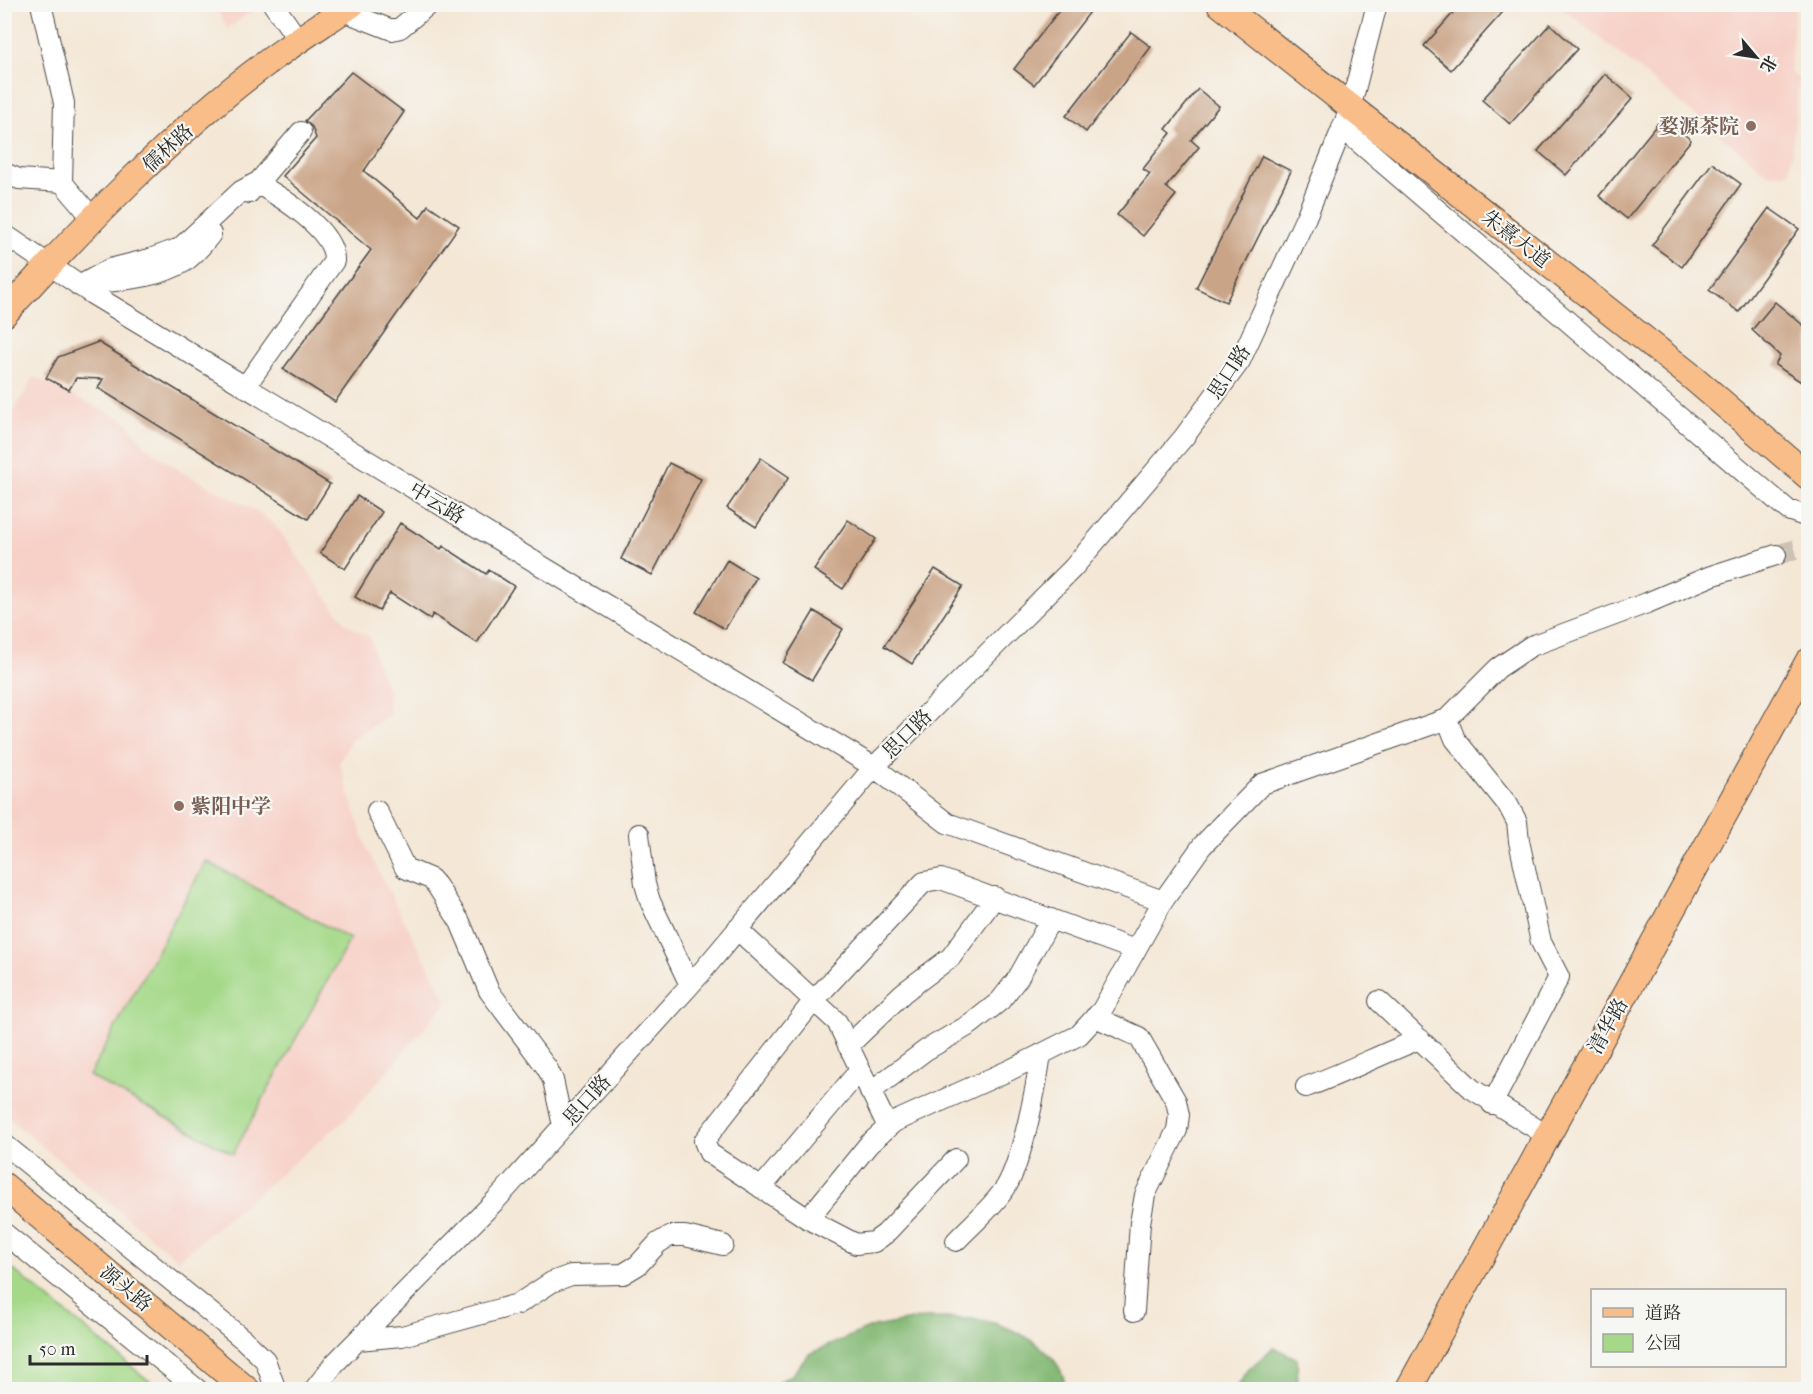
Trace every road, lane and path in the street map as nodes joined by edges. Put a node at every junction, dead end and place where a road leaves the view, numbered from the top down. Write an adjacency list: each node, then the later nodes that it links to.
1 (42, 4): 11 (street)
2 (273, 4): 7 (street)
3 (429, 4): 6 (street)
4 (1220, 4): 8 (main road, 朱熹大道)
5 (1377, 4): 8 (street, 思口路)
6 (348, 8): 7 (main road, 儒林路)
7 (299, 41): 13 (main road, 儒林路)
8 (1346, 119): 19 (main road, 朱熹大道); 20 (street); 24 (street, 思口路)
9 (301, 132): 12 (street)
10 (4, 172): 11 (street)
11 (62, 182): 13 (street)
12 (256, 183): 16 (street); 18 (street)
13 (94, 220): 15 (main road, 儒林路)
14 (4, 234): 15 (street, 中云路)
15 (48, 266): 16 (street, 中云路); 17 (main road, 儒林路)
16 (78, 286): 18 (street, 中云路)
17 (4, 314)
18 (245, 387): 24 (street, 中云路)
19 (1809, 476)
20 (1809, 517)
21 (1776, 555): 23 (street)
22 (1809, 662): 45 (main road, 清华路)
23 (1447, 719): 28 (street); 42 (street)
24 (874, 767): 28 (street, 中云路); 30 (street, 思口路)
25 (377, 811): 43 (street)
26 (639, 834): 32 (street)
27 (995, 897): 29 (street); 33 (street); 37 (street)
28 (1163, 901): 31 (street)
29 (1050, 919): 31 (street); 41 (street)
30 (737, 929): 32 (street, 思口路); 33 (street)
31 (1135, 950): 35 (street)
32 (690, 985): 43 (street, 思口路)
33 (815, 999): 37 (street); 49 (street)
34 (1379, 1001): 36 (street)
35 (1095, 1017): 38 (street); 54 (street)
36 (1420, 1039): 40 (street); 42 (street)
37 (848, 1046): 39 (street)
38 (1041, 1054): 44 (street); 52 (street)
39 (859, 1071): 41 (street); 49 (street)
40 (1306, 1087)
41 (870, 1092): 44 (street)
42 (1492, 1104): 45 (street)
43 (563, 1126): 55 (street, 思口路)
44 (888, 1127): 50 (street)
45 (1548, 1136): 60 (main road, 清华路)
46 (4, 1144): 58 (street)
47 (956, 1159): 50 (street)
48 (4, 1186): 57 (main road, 源头路)
49 (761, 1188): 50 (street)
50 (808, 1219)
51 (4, 1233): 56 (street)
52 (956, 1241)
53 (723, 1245): 55 (street)
54 (1134, 1311)
55 (358, 1340): 59 (street, 思口路)
56 (198, 1389)
57 (247, 1389)
58 (276, 1389)
59 (314, 1389)
60 (1408, 1389)

